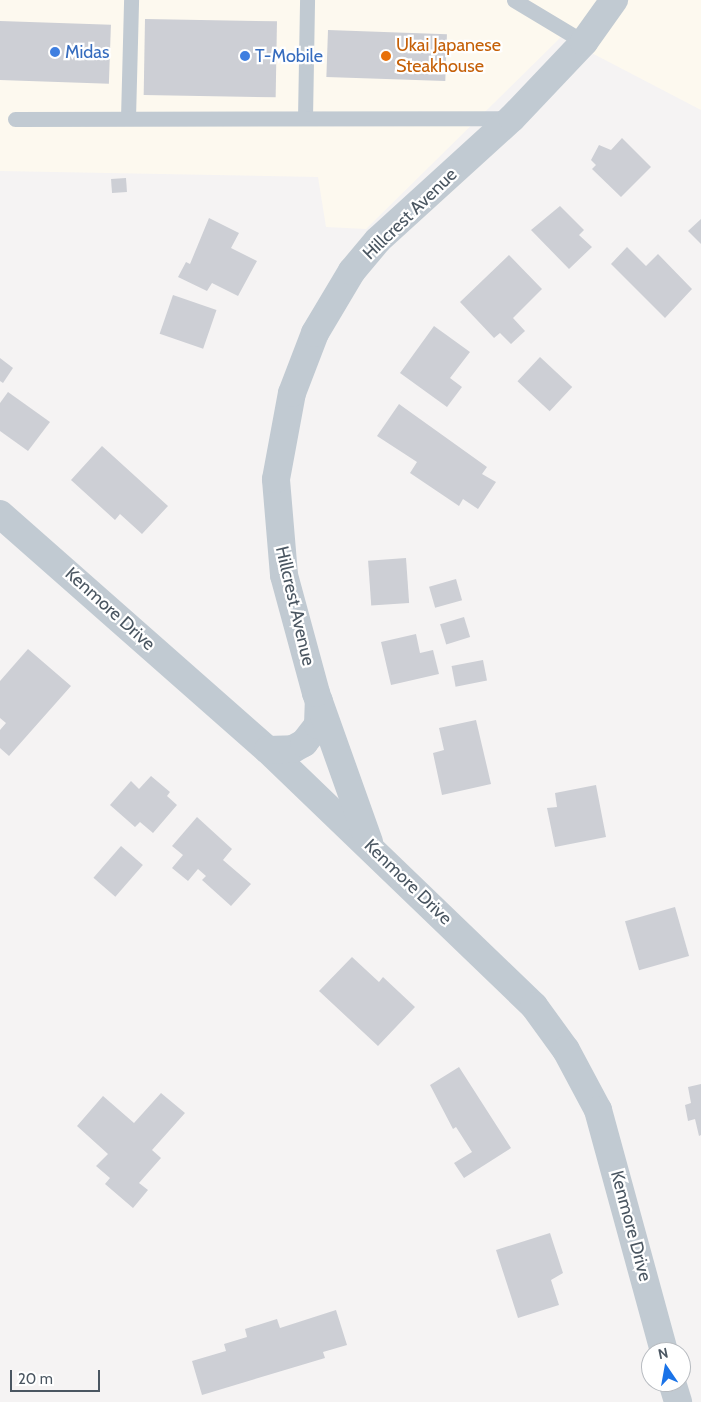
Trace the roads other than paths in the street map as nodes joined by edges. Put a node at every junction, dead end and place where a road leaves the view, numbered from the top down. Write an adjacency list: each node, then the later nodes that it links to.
1 (132, 0): 7 (lane)
2 (307, 0): 8 (lane)
3 (514, 0): 5 (lane)
4 (614, 0): 5 (street, Hillcrest Avenue)
5 (584, 42): 9 (street, Hillcrest Avenue)
6 (15, 118): 7 (lane)
7 (128, 118): 8 (lane)
8 (305, 118): 9 (lane)
9 (512, 118): 11 (street, Hillcrest Avenue)
10 (0, 514): 12 (street, Kenmore Drive)
11 (316, 692): 12 (street); 13 (street, Hillcrest Avenue)
12 (268, 750): 13 (street, Kenmore Drive)
13 (370, 845): 14 (street, Kenmore Drive)
14 (661, 1342)

